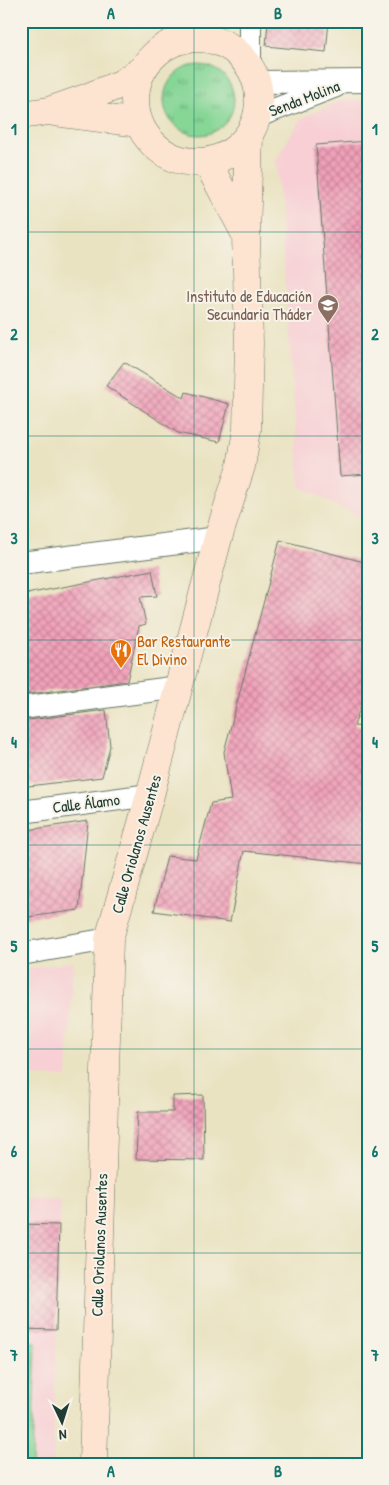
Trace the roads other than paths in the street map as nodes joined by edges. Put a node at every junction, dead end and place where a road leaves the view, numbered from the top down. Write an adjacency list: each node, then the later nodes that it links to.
1 (176, 21): 4 (street)
2 (250, 21): 6 (street)
3 (223, 32): 4 (street); 6 (street)
4 (163, 48): 5 (street)
5 (144, 68): 8 (street); 10 (street)
6 (254, 74): 7 (street, Senda Molina); 11 (street)
7 (359, 80): 11 (street, Senda Molina)
8 (49, 111): 9 (street); 10 (street)
9 (21, 115)
10 (139, 123): 12 (street)
11 (254, 126): 12 (street); 13 (street, Calle Oriolanos Ausentes)
12 (207, 162): 13 (street, Calle Oriolanos Ausentes)
13 (246, 235): 14 (street, Calle Oriolanos Ausentes)
14 (218, 538): 15 (street); 16 (street, Calle Oriolanos Ausentes)
15 (21, 563)
16 (179, 687): 17 (street); 18 (street, Calle Oriolanos Ausentes)
17 (21, 708)
18 (150, 796): 19 (street, Calle Álamo); 20 (street, Calle Oriolanos Ausentes)
19 (21, 812)
20 (109, 939): 21 (street); 22 (street, Calle Oriolanos Ausentes)
21 (21, 954)
22 (93, 1464)

